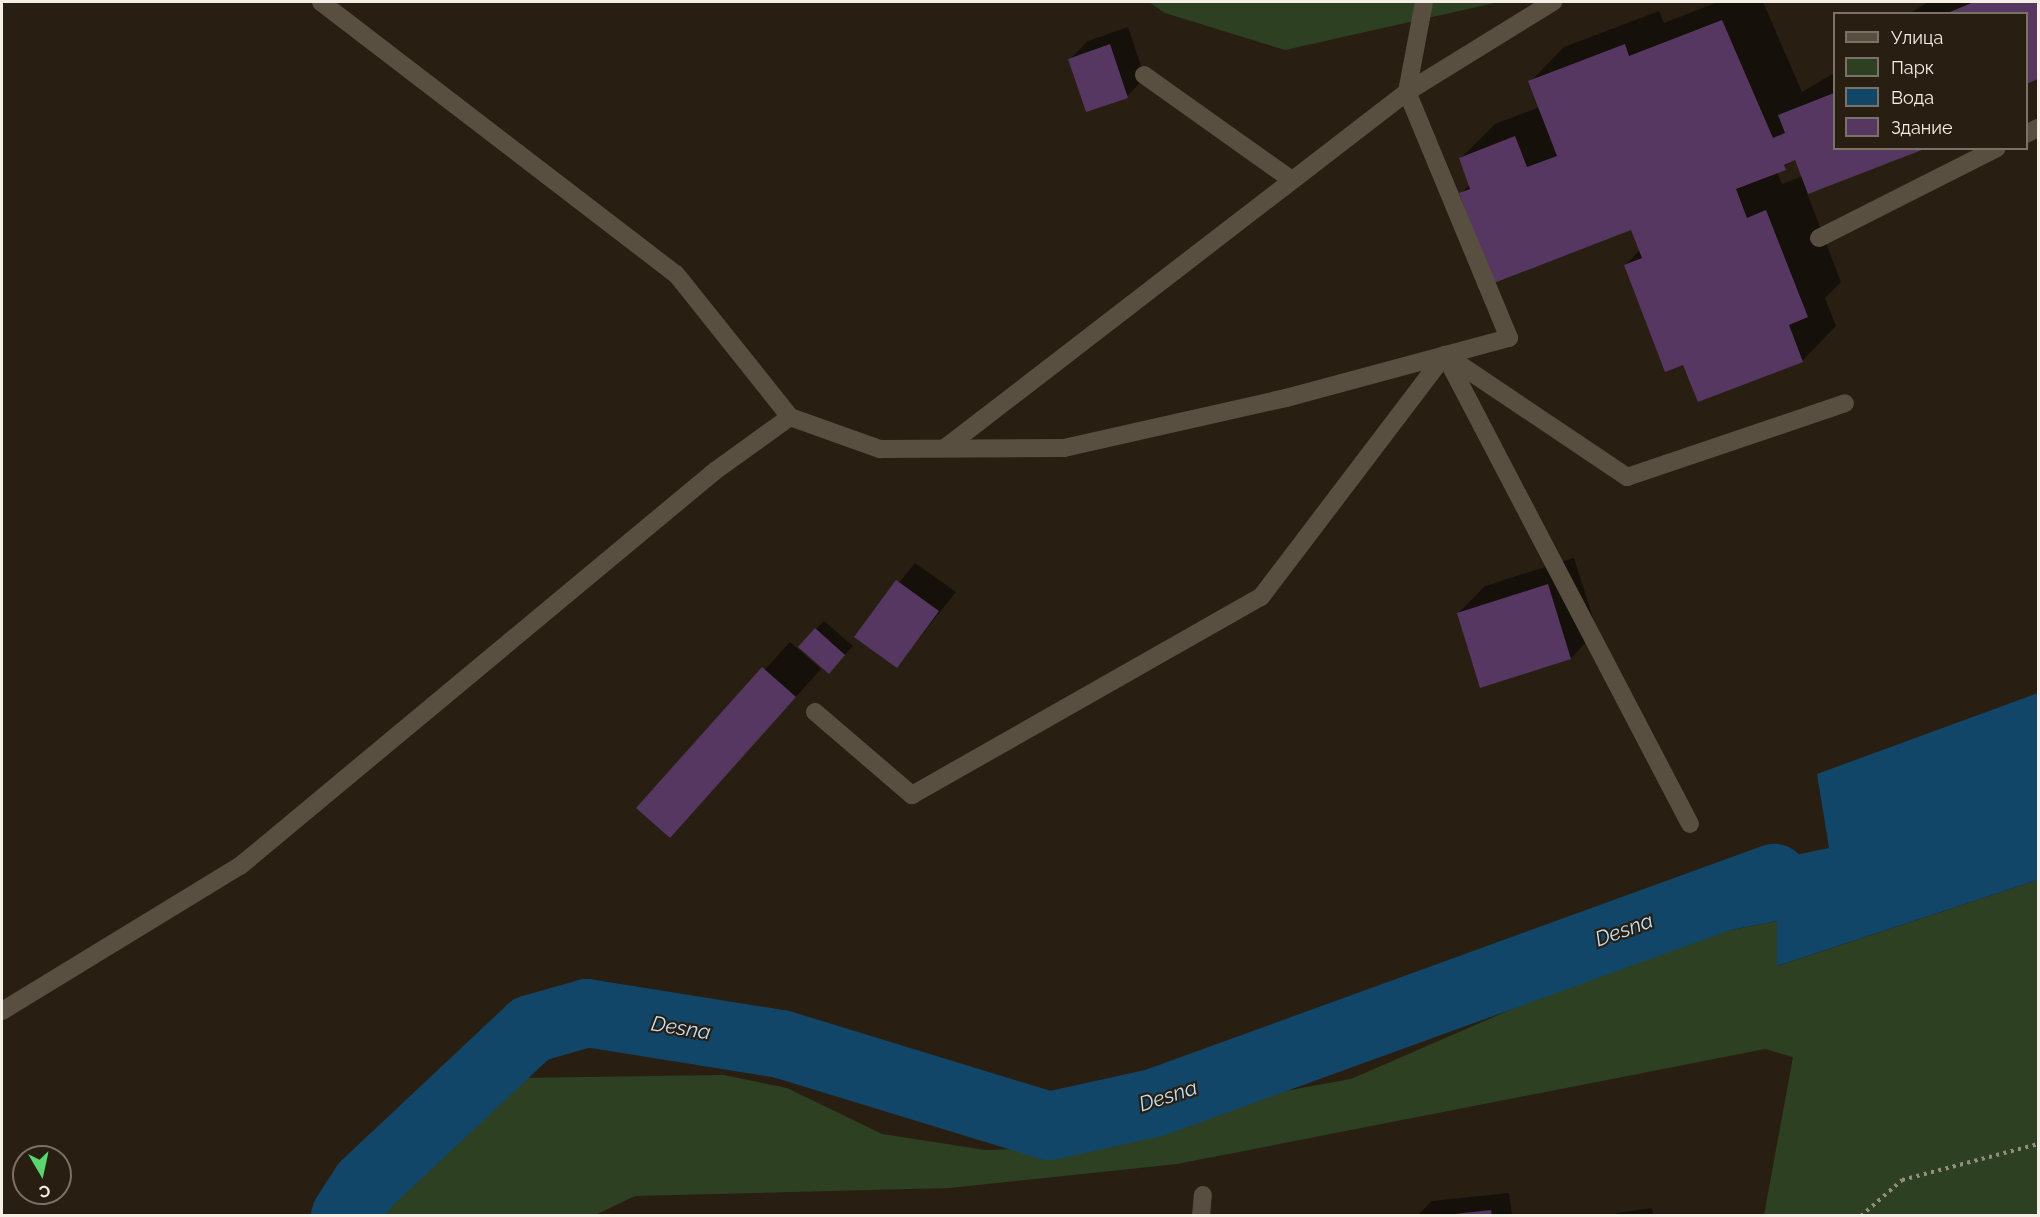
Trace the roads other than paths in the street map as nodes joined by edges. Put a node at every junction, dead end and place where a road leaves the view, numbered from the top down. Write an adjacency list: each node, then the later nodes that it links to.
1 (321, 2): 11 (street)
2 (1424, 2): 5 (street)
3 (1553, 2): 5 (street)
4 (1144, 75): 7 (street)
5 (1407, 92): 7 (street); 9 (street)
6 (1993, 150): 8 (street)
7 (1292, 180): 12 (street)
8 (1819, 238)
9 (1445, 356): 10 (street); 12 (street); 13 (street); 14 (street)
10 (1845, 403)
11 (790, 417): 12 (street); 15 (street)
12 (945, 448)
13 (815, 712)
14 (1690, 824)
15 (2, 1011)
16 (1203, 1195): 17 (street)
17 (1201, 1215)

